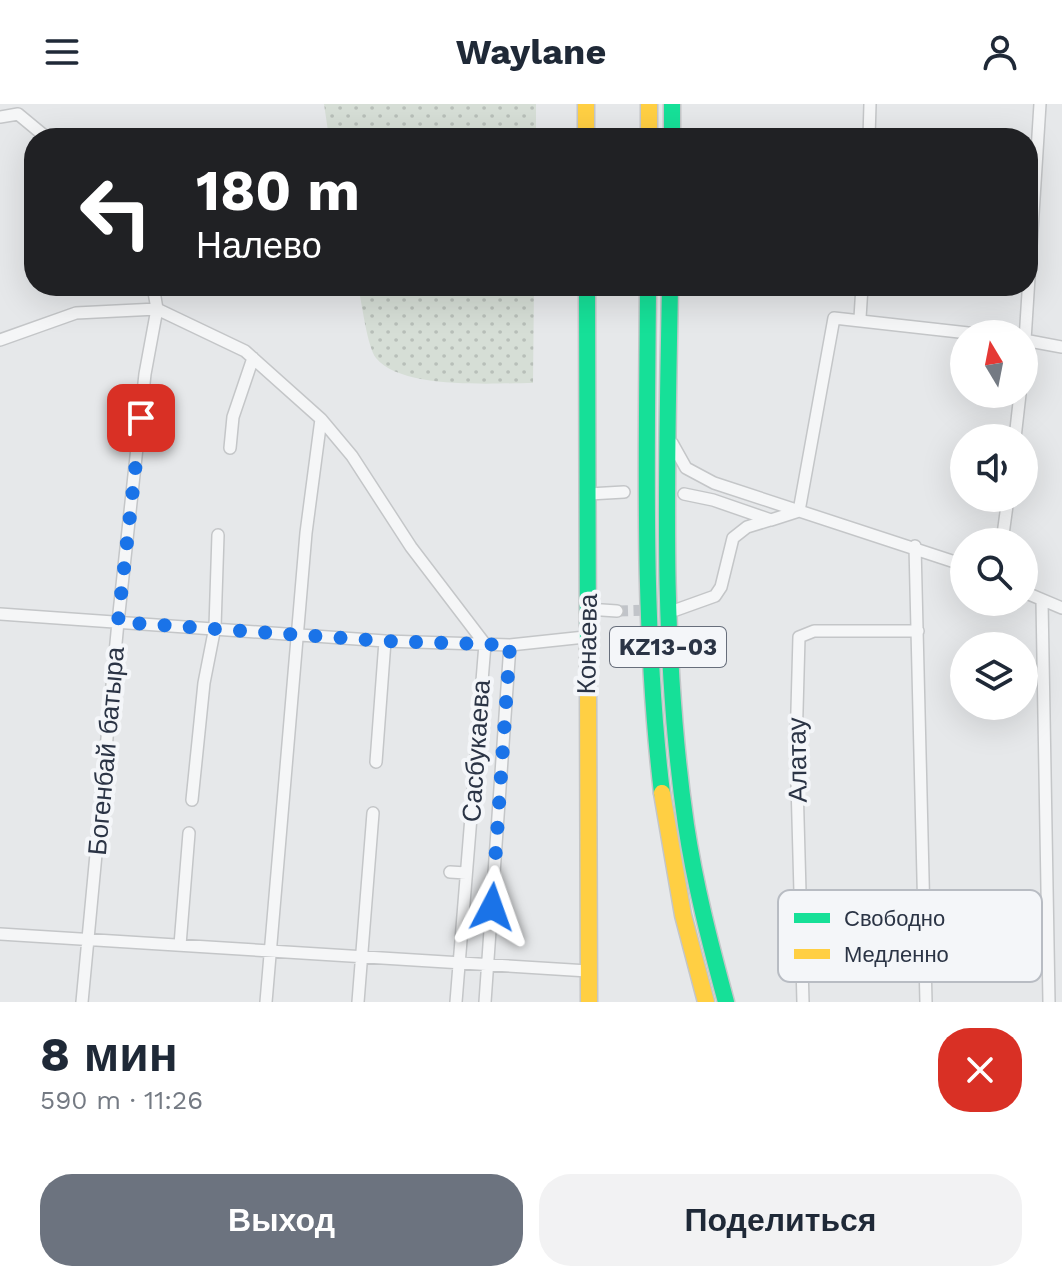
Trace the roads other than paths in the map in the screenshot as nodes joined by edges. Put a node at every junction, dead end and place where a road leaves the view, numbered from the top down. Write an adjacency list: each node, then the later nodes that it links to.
1 (586, 104): 8 (main road)
2 (649, 104): 9 (main road)
3 (672, 104): 10 (main road)
4 (870, 104): 11 (street)
5 (1040, 104): 12 (street)
6 (0, 117): 7 (street)
7 (35, 128)
8 (586, 128)
9 (649, 128)
10 (672, 128)
11 (869, 128)
12 (1038, 135)
13 (155, 296): 19 (street)
14 (587, 296): 31 (main road, Конаева)
15 (648, 296): 77 (main road, KZ13-03)
16 (670, 296): 28 (main road, KZ13-03)
17 (861, 296): 20 (street)
18 (1028, 296): 21 (street)
19 (157, 309): 23 (street); 26 (street); 45 (street, Богенбай батыра)
20 (860, 318): 22 (street); 33 (street)
21 (1026, 320)
22 (950, 330)
23 (0, 340)
24 (1038, 342): 25 (street)
25 (1062, 347)
26 (253, 358): 27 (street); 29 (street)
27 (321, 419): 48 (street); 51 (street)
28 (668, 434): 33 (street); 78 (main road, KZ13-03)
29 (230, 448)
30 (624, 492): 31 (street)
31 (589, 494): 41 (main road, Конаева)
32 (684, 494): 34 (street)
33 (799, 511): 34 (street); 36 (street)
34 (771, 520): 42 (street)
35 (218, 535): 46 (street)
36 (915, 546): 37 (street); 47 (street)
37 (950, 560)
38 (1038, 599): 39 (street)
39 (1042, 601): 40 (street); 81 (street)
40 (1062, 608)
41 (587, 609): 43 (street); 49 (main road, Конаева)
42 (676, 610)
43 (617, 611)
44 (0, 614): 45 (street)
45 (118, 622): 46 (street); 62 (street, Богенбай батыра)
46 (215, 627): 48 (street); 54 (street)
47 (918, 631): 59 (street, Алатау); 60 (street)
48 (297, 635): 50 (street); 64 (street)
49 (585, 637): 52 (street); 68 (main road, Конаева)
50 (385, 641): 51 (street); 53 (street)
51 (485, 644): 52 (street); 58 (street, Сасбукаева)
52 (510, 645): 67 (street, Сасбукаева)
53 (376, 762)
54 (192, 800)
55 (373, 813): 65 (street)
56 (189, 833): 63 (street)
57 (450, 872): 58 (street)
58 (466, 873): 66 (street, Сасбукаева)
59 (800, 890)
60 (924, 890)
61 (0, 934): 62 (street)
62 (88, 938): 63 (street); 71 (street, Богенбай батыра)
63 (180, 945): 64 (street)
64 (270, 951): 65 (street); 72 (street)
65 (362, 956): 66 (street); 73 (street)
66 (458, 962): 67 (street); 74 (street, Сасбукаева)
67 (488, 966): 68 (street); 75 (street, Сасбукаева)
68 (588, 971): 76 (main road, Конаева)
69 (802, 982): 79 (street, Алатау)
70 (926, 982): 80 (street)
71 (82, 1002)
72 (266, 1002)
73 (358, 1002)
74 (456, 1002)
75 (485, 1002)
76 (589, 1002)
77 (706, 1002)
78 (726, 1002)
79 (803, 1002)
80 (926, 1002)
81 (1049, 1002)

